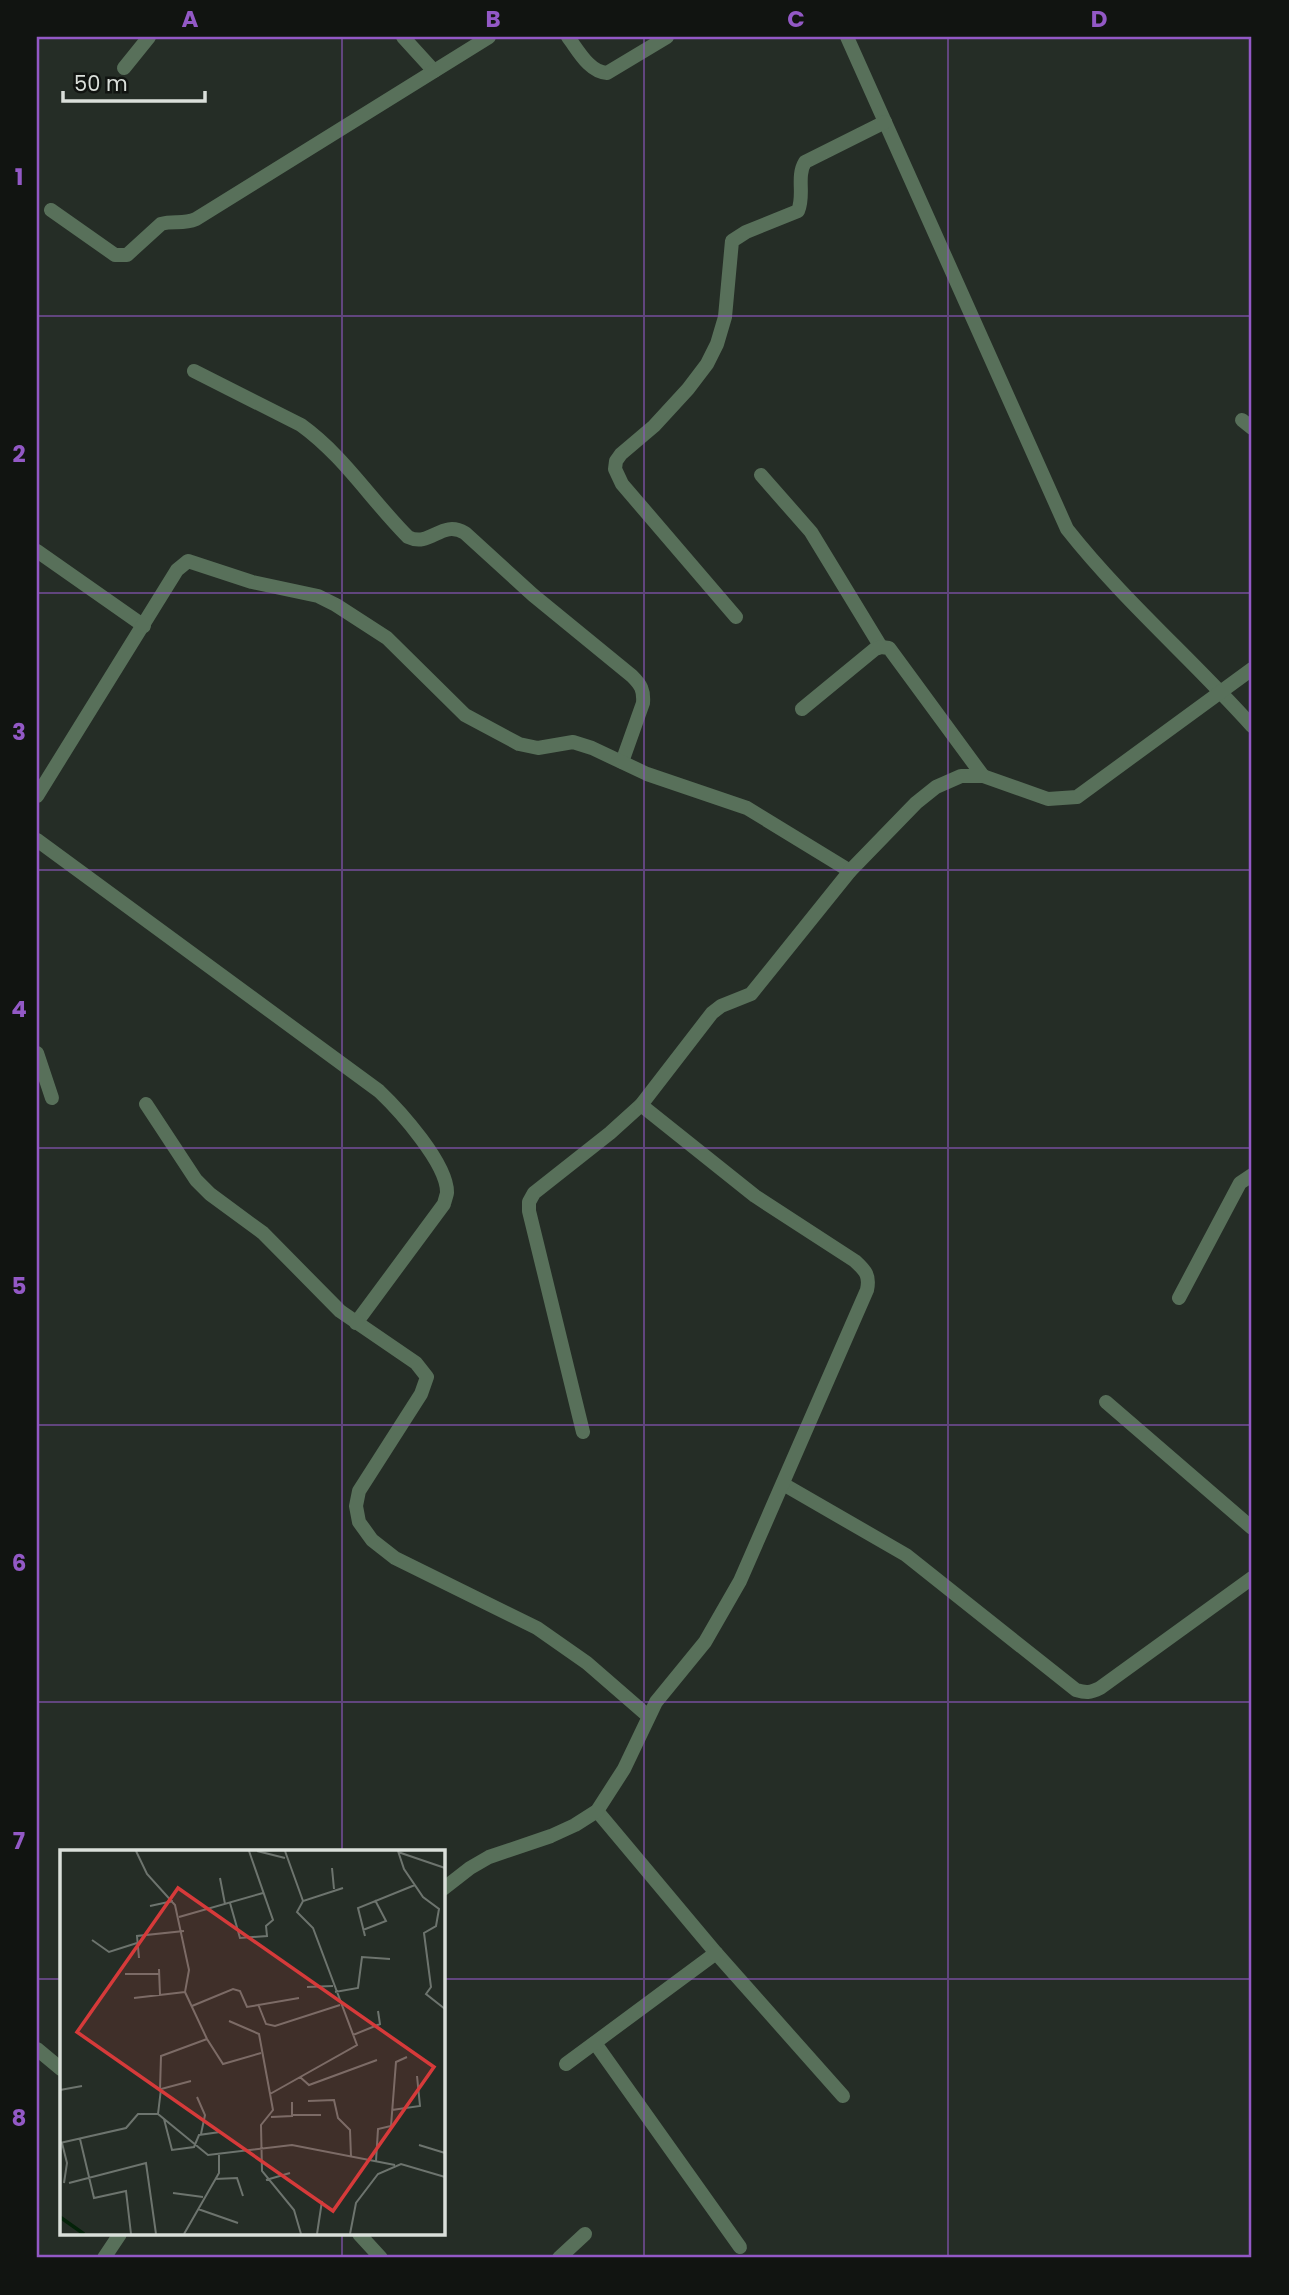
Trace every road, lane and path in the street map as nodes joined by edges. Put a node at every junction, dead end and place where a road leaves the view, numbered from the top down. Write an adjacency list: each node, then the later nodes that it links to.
1 (149, 37): 7 (street)
2 (404, 37): 8 (street)
3 (489, 37): 8 (street)
4 (568, 37): 5 (street)
5 (667, 37)
6 (847, 37): 9 (street)
7 (124, 68)
8 (434, 71): 10 (street)
9 (885, 122): 14 (street); 18 (street)
10 (51, 210)
11 (194, 370): 21 (street)
12 (761, 475): 16 (street)
13 (37, 551): 15 (street)
14 (736, 617)
15 (144, 626): 21 (street); 23 (street)
16 (881, 647): 19 (street); 22 (street)
17 (1252, 669): 18 (street)
18 (1222, 692): 20 (street); 22 (street)
19 (802, 709)
20 (1252, 726)
21 (622, 762): 25 (street)
22 (983, 776): 25 (street)
23 (37, 796)
24 (37, 840): 32 (street)
25 (850, 870): 29 (street)
26 (37, 1053): 27 (street)
27 (52, 1098)
28 (146, 1104): 32 (street)
29 (641, 1105): 34 (street); 35 (street)
30 (1252, 1175): 31 (street)
31 (1179, 1298)
32 (356, 1323): 38 (street)
33 (1106, 1402): 36 (street)
34 (583, 1432)
35 (783, 1485): 37 (street); 38 (street)
36 (1252, 1528)
37 (1252, 1578)
38 (648, 1716): 39 (street)
39 (597, 1811): 40 (street); 41 (street)
40 (444, 1888)
41 (716, 1953): 42 (street); 46 (street)
42 (595, 2043): 44 (street); 50 (street)
43 (37, 2049): 45 (street)
44 (566, 2064)
45 (60, 2068)
46 (843, 2096)
47 (585, 2234): 53 (street)
48 (119, 2236): 51 (street)
49 (361, 2236): 52 (street)
50 (740, 2247)
51 (104, 2258)
52 (381, 2258)
53 (559, 2258)

